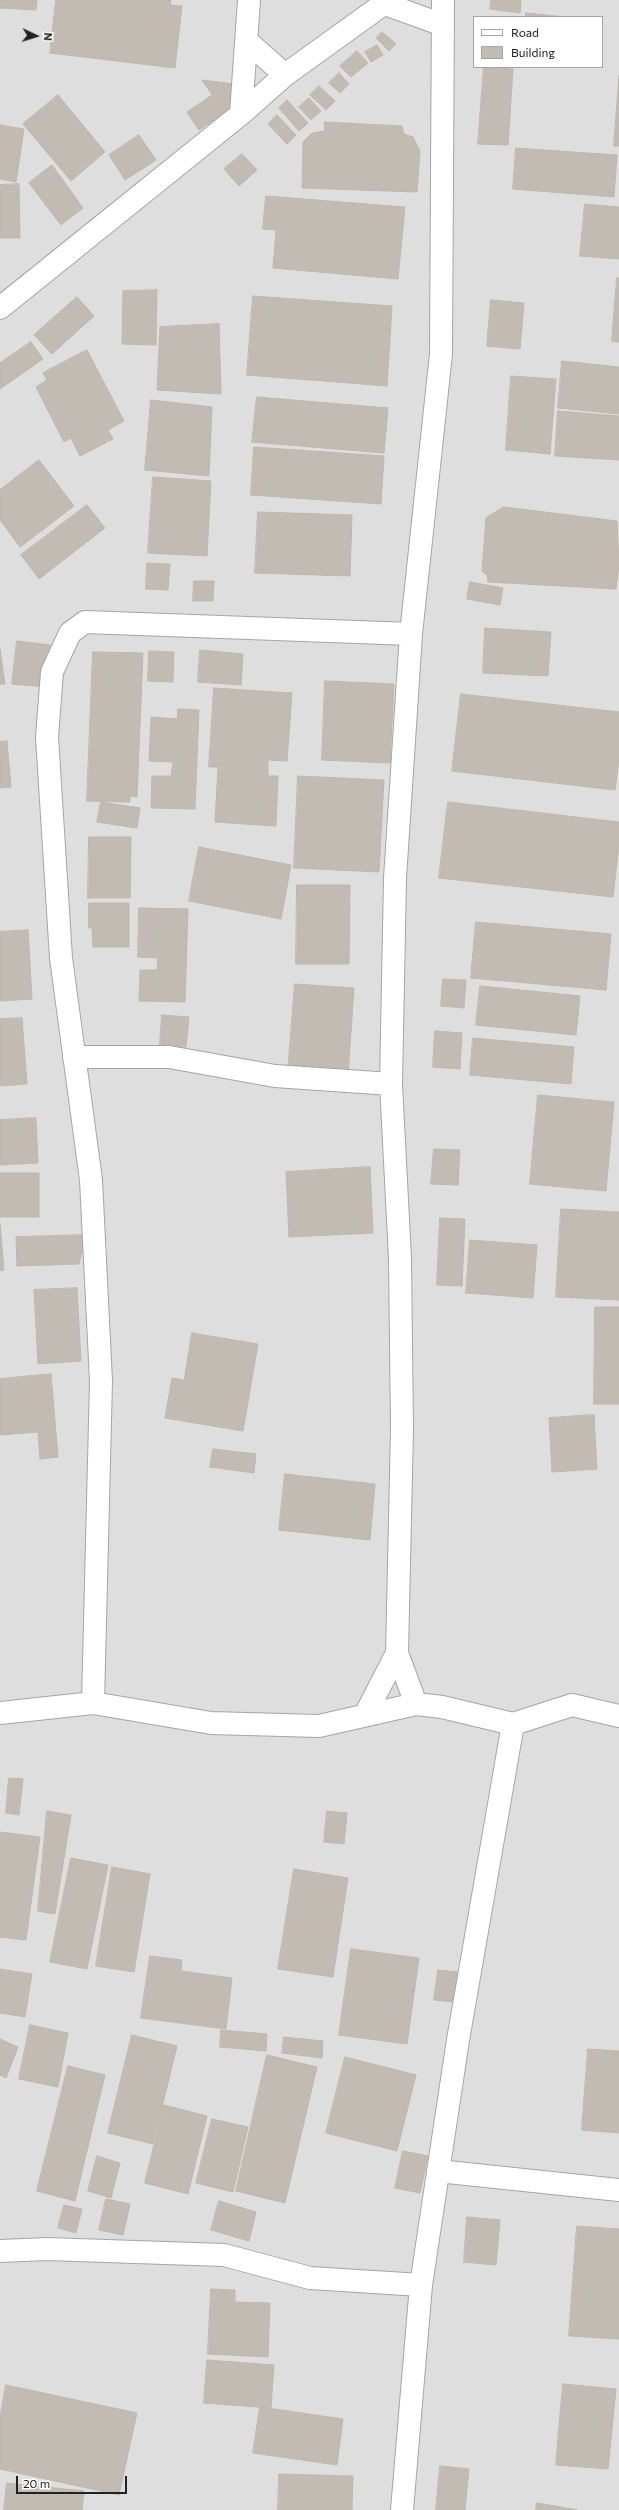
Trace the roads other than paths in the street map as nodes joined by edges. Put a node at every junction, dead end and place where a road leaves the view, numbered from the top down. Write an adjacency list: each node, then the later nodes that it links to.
1 (249, 0): 5 (street)
2 (443, 0): 4 (street)
3 (387, 2): 4 (street); 6 (street)
4 (443, 25): 9 (street)
5 (248, 42): 6 (street); 7 (street)
6 (285, 75): 7 (street)
7 (241, 114): 8 (street)
8 (0, 308)
9 (411, 634): 10 (street); 11 (street)
10 (74, 1057): 11 (street); 13 (street)
11 (392, 1084): 12 (street)
12 (397, 1653): 14 (street); 16 (street)
13 (93, 1703): 15 (street); 16 (street)
14 (416, 1704): 16 (street); 18 (street)
15 (0, 1713)
16 (365, 1715)
17 (619, 1716): 18 (street)
18 (513, 1724): 19 (street)
19 (438, 2171): 20 (street); 22 (street)
20 (619, 2190)
21 (0, 2251): 22 (street)
22 (421, 2285): 23 (street)
23 (402, 2510)

